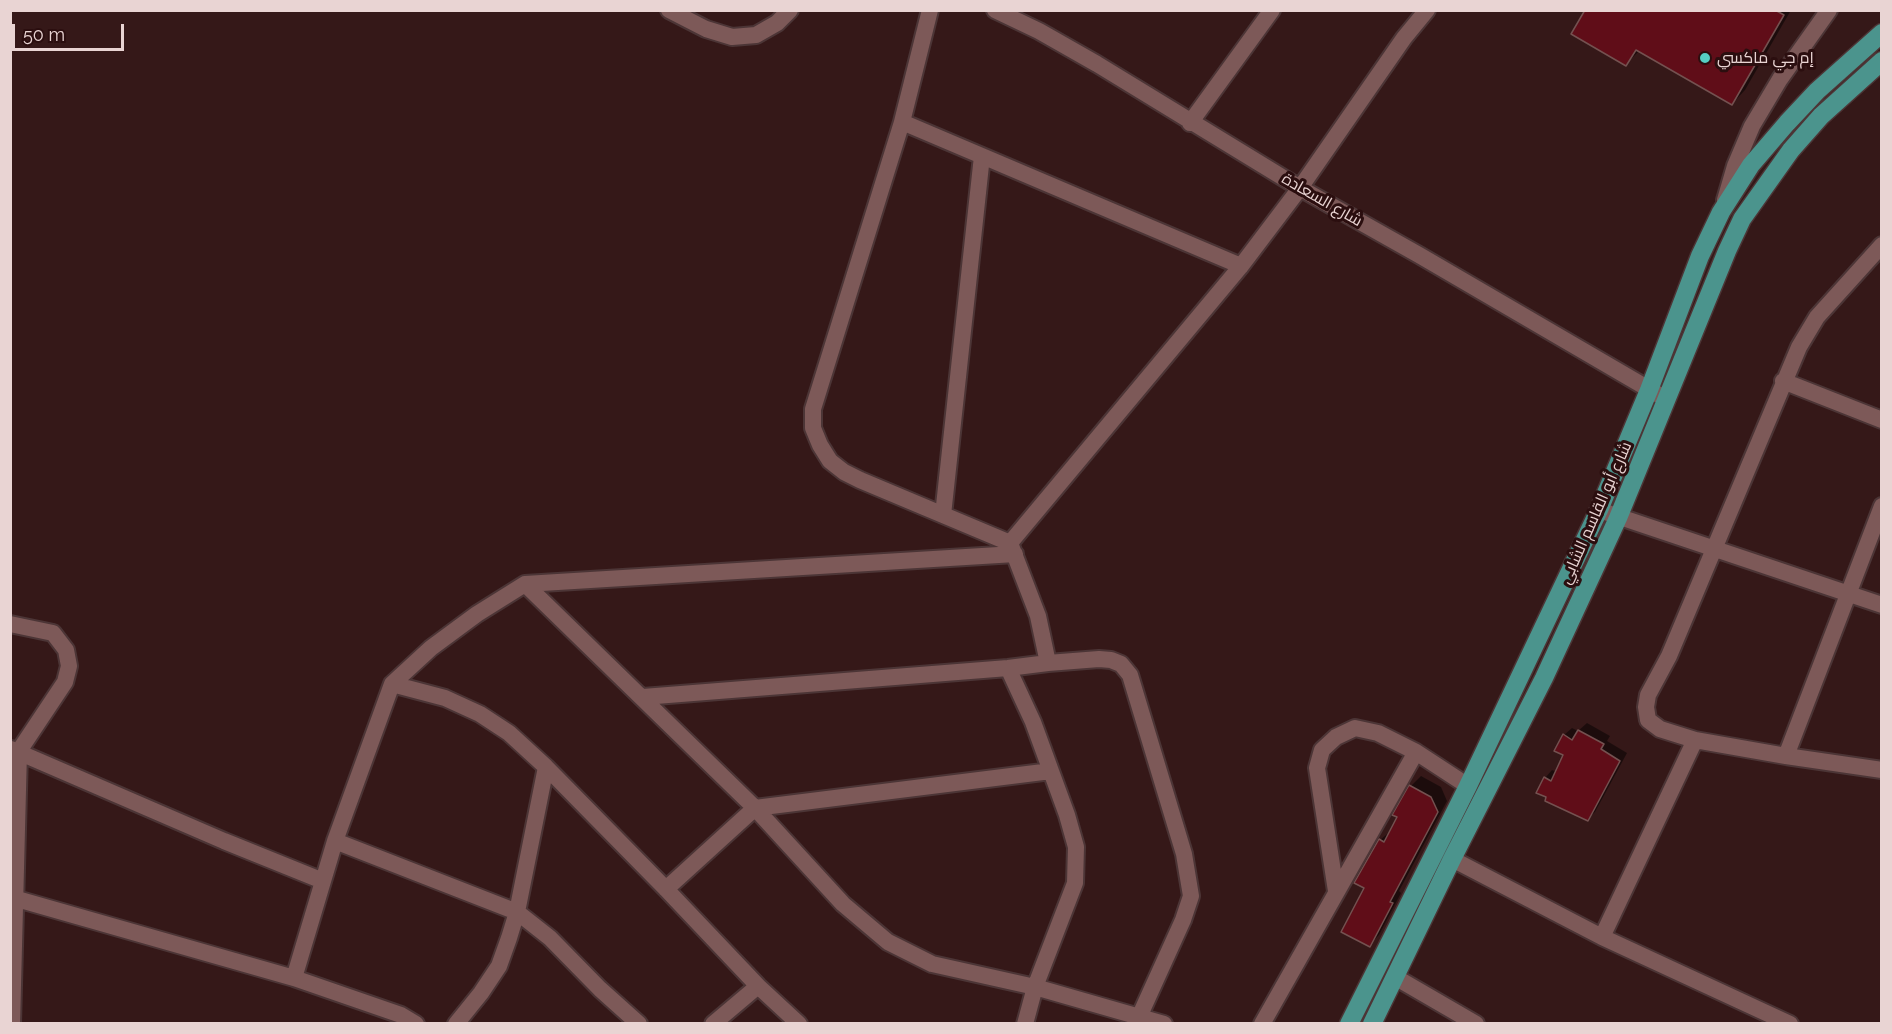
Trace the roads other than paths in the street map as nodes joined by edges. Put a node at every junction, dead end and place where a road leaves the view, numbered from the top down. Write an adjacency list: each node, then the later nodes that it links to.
1 (669, 10): 2 (street)
2 (790, 10)
3 (930, 10): 10 (street)
4 (995, 10): 11 (street, شارع السعادة)
5 (1272, 10): 11 (street)
6 (1427, 10): 13 (street)
7 (1826, 15): 14 (street)
8 (1881, 33): 14 (main road, شارع أبو القاسم الشابي)
9 (1881, 61): 19 (main road, شارع أبو القاسم الشابي)
10 (902, 122): 12 (street); 23 (street)
11 (1190, 123): 13 (street, شارع السعادة)
12 (982, 156): 16 (street); 23 (street)
13 (1300, 188): 16 (street); 18 (street, شارع السعادة)
14 (1721, 212): 18 (main road, شارع أبو القاسم الشابي)
15 (1881, 245): 17 (street)
16 (1241, 266): 25 (street)
17 (1783, 381): 20 (street); 26 (street)
18 (1649, 390): 19 (street, شارع السعادة); 22 (main road, شارع أبو القاسم الشابي)
19 (1668, 400): 24 (main road, شارع أبو القاسم الشابي)
20 (1881, 420)
21 (1881, 506): 28 (street)
22 (1599, 510): 24 (street); 42 (main road, شارع أبو القاسم الشابي)
23 (943, 515): 25 (street)
24 (1618, 518): 26 (street); 45 (main road, شارع أبو القاسم الشابي)
25 (1013, 548): 27 (street); 31 (street)
26 (1713, 550): 28 (street); 35 (street)
27 (525, 584): 33 (street); 34 (street)
28 (1847, 595): 29 (street); 38 (street)
29 (1881, 605)
30 (10, 624): 36 (street)
31 (1048, 663): 32 (street); 56 (street)
32 (1008, 668): 34 (street); 41 (street)
33 (392, 684): 39 (street); 44 (street)
34 (643, 697): 43 (street)
35 (1695, 740): 38 (street); 51 (street)
36 (15, 750): 46 (street); 49 (street)
37 (1416, 752): 42 (street); 48 (street); 48 (street)
38 (1786, 756): 40 (street)
39 (546, 767): 47 (street); 50 (street)
40 (1881, 770)
41 (1051, 771): 43 (street); 55 (street)
42 (1468, 786): 67 (main road, شارع أبو القاسم الشابي)
43 (755, 808): 47 (street); 55 (street)
44 (335, 841): 46 (street); 50 (street)
45 (1452, 859): 51 (street); 52 (main road, شارع أبو القاسم الشابي)
46 (323, 881): 53 (street)
47 (666, 888): 54 (street)
48 (1336, 891): 66 (street)
49 (13, 898): 53 (street); 58 (street)
50 (517, 912): 60 (street); 61 (street)
51 (1602, 937): 70 (street)
52 (1395, 977): 68 (main road, شارع أبو القاسم الشابي); 69 (street)
53 (294, 978): 57 (street)
54 (758, 986): 62 (street); 63 (street)
55 (1035, 987): 56 (street); 64 (street)
56 (1140, 1015): 65 (street)
57 (399, 1019): 59 (street)
58 (12, 1023)
59 (416, 1023)
60 (456, 1023)
61 (639, 1023)
62 (713, 1023)
63 (799, 1023)
64 (1025, 1023)
65 (1164, 1023)
66 (1262, 1023)
67 (1349, 1023)
68 (1372, 1023)
69 (1476, 1023)
70 (1790, 1023)

